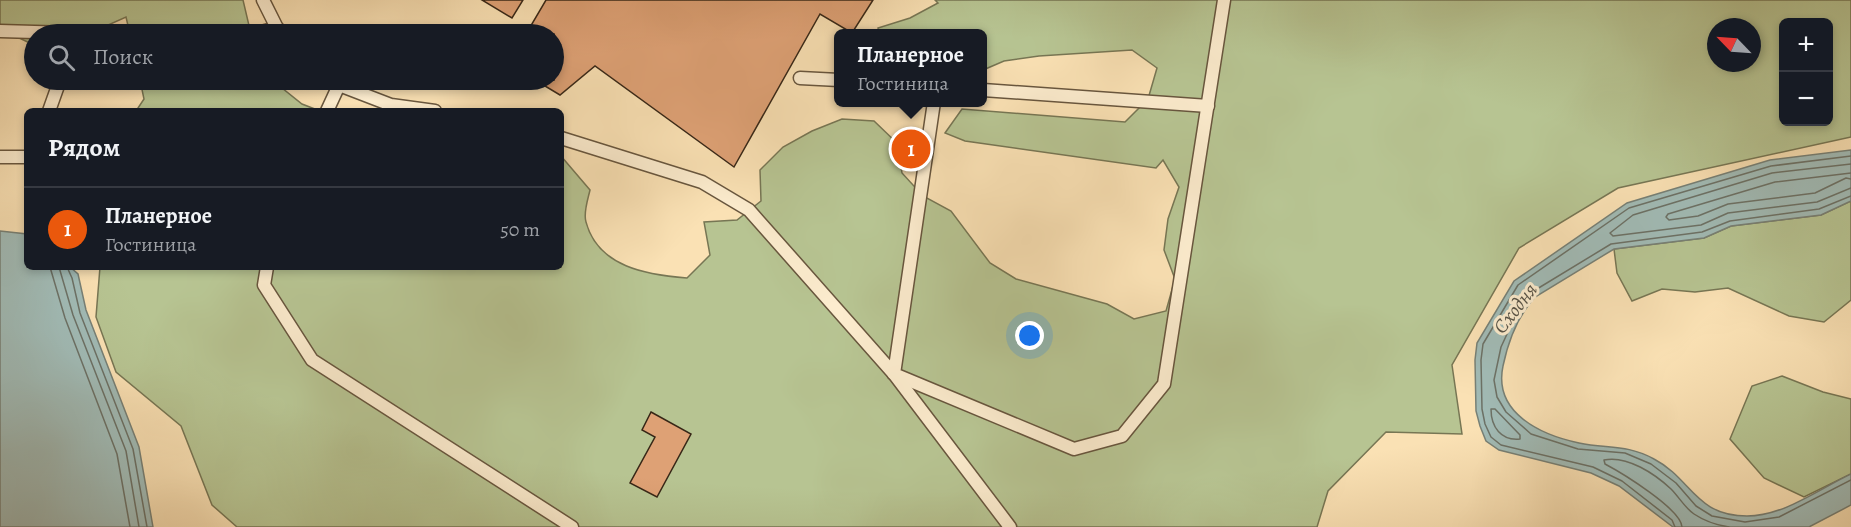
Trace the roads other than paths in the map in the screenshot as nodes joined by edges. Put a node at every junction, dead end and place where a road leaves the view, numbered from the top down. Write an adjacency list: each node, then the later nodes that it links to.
1 (263, 0): 3 (lane)
2 (1224, 0): 12 (lane)
3 (277, 24)
4 (0, 31): 5 (lane)
5 (24, 32)
6 (800, 78): 7 (lane)
7 (834, 80)
8 (56, 90): 14 (lane)
9 (334, 90): 15 (lane)
10 (355, 90): 16 (lane)
11 (987, 90): 12 (lane)
12 (1208, 106): 21 (lane)
13 (933, 107): 21 (lane)
14 (50, 108)
15 (328, 108)
16 (413, 108)
17 (564, 139): 21 (lane)
18 (24, 157): 19 (lane)
19 (0, 158)
20 (266, 270): 22 (lane)
21 (894, 374): 23 (lane)
22 (572, 527)
23 (1010, 527)

